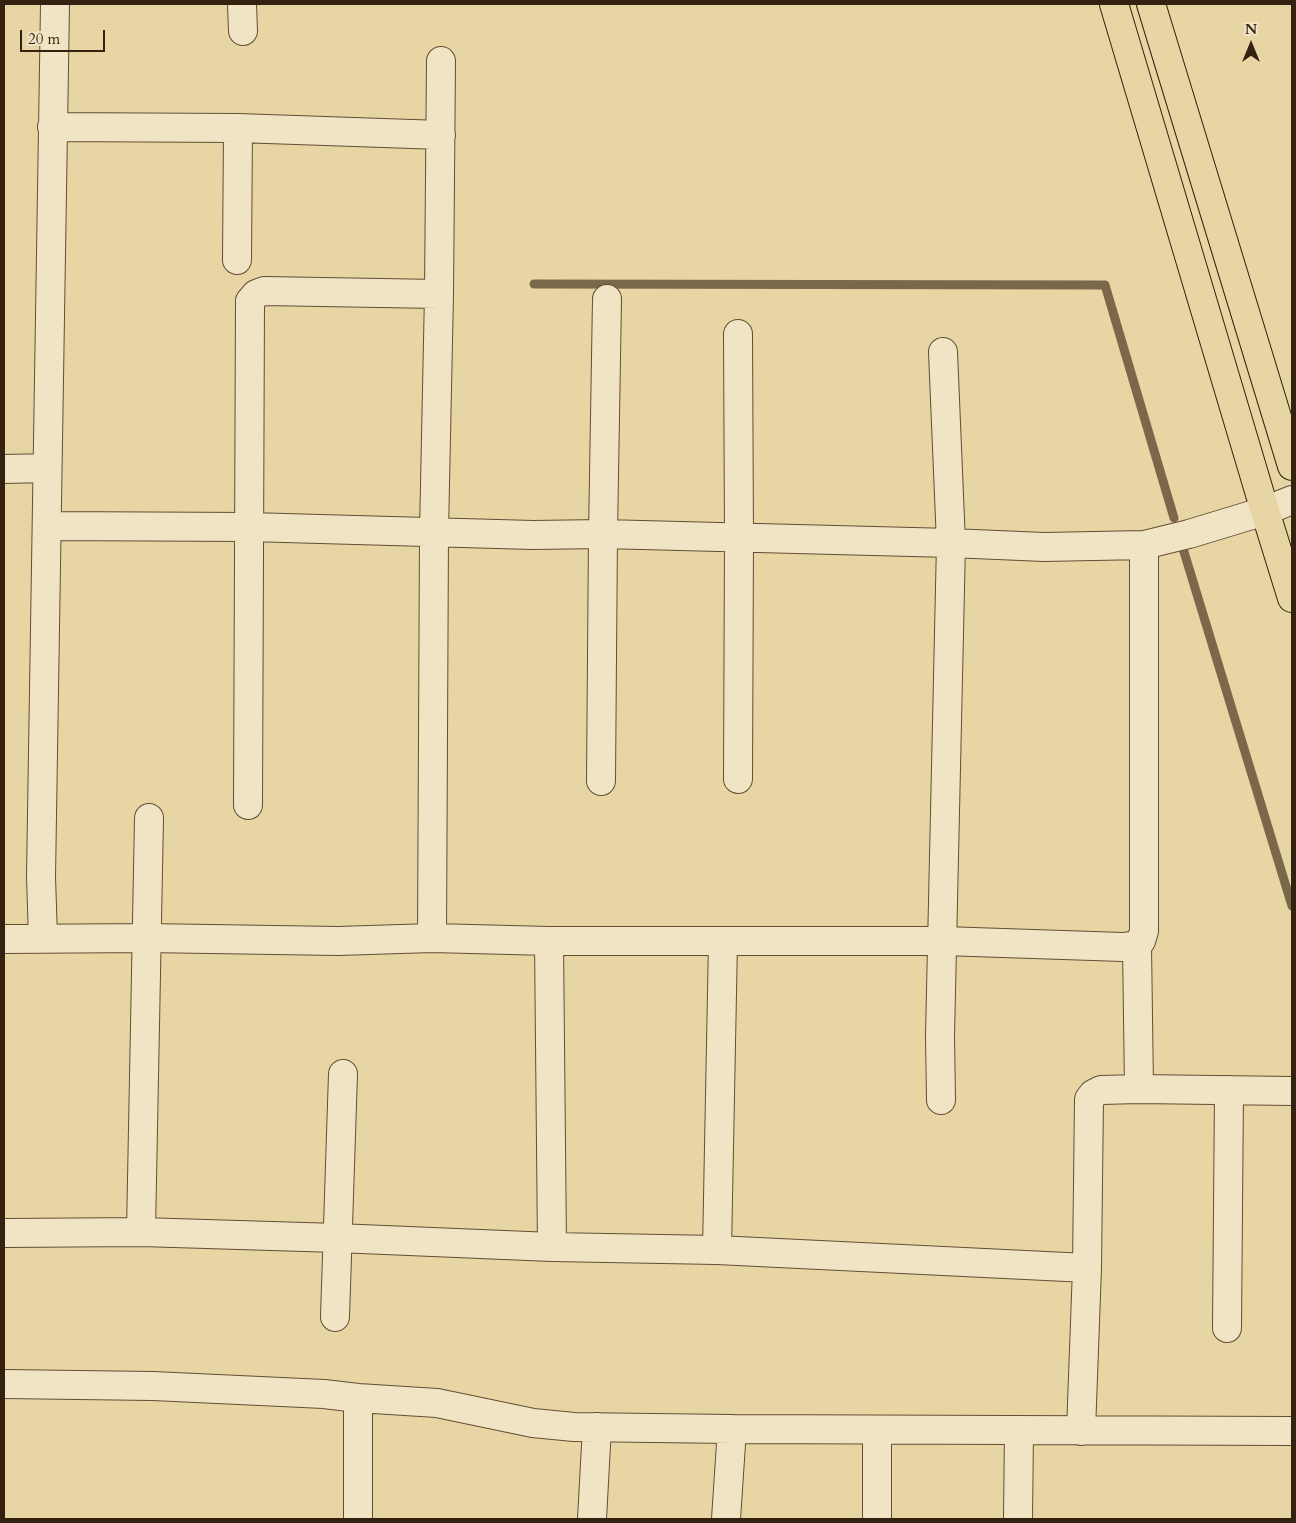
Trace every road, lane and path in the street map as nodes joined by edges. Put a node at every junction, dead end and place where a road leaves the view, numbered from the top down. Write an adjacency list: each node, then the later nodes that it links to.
1 (55, 4): 7 (street)
2 (242, 4): 5 (street)
3 (1114, 4): 19 (highway)
4 (1151, 4): 15 (highway)
5 (243, 31)
6 (442, 61): 9 (street)
7 (52, 127): 8 (street); 17 (street)
8 (238, 128): 9 (street); 10 (street)
9 (441, 135): 11 (street)
10 (237, 260)
11 (439, 294): 21 (street); 22 (street)
12 (607, 299): 23 (street)
13 (738, 334): 24 (street)
14 (943, 352): 25 (street)
15 (1292, 466)
16 (4, 468): 17 (street)
17 (46, 468): 20 (street)
18 (1292, 500): 19 (street)
19 (1265, 511): 26 (street); 27 (highway)
20 (47, 526): 21 (street); 32 (street)
21 (250, 527): 22 (street); 30 (street)
22 (434, 532): 23 (street); 34 (street)
23 (603, 534): 24 (street); 29 (street)
24 (740, 538): 25 (street); 28 (street)
25 (951, 542): 26 (street); 38 (street)
26 (1144, 545): 39 (street)
27 (1292, 598)
28 (738, 779)
29 (601, 781)
30 (248, 804)
31 (148, 818): 33 (street)
32 (43, 938): 33 (street); 35 (street)
33 (146, 938): 34 (street); 45 (street)
34 (432, 938): 36 (street)
35 (4, 939)
36 (549, 940): 37 (street); 48 (street)
37 (723, 940): 38 (street); 49 (street)
38 (943, 940): 39 (street); 44 (street)
39 (1137, 945): 41 (street)
40 (343, 1074): 47 (street)
41 (1139, 1089): 42 (street); 50 (street)
42 (1229, 1090): 43 (street); 52 (street)
43 (1292, 1091)
44 (941, 1100)
45 (141, 1232): 46 (street); 47 (street)
46 (4, 1233)
47 (337, 1238): 48 (street); 51 (street)
48 (552, 1247): 49 (street)
49 (717, 1250): 50 (street)
50 (1087, 1268): 59 (street)
51 (335, 1317)
52 (1226, 1328)
53 (4, 1384): 54 (street)
54 (358, 1398): 55 (street); 61 (street)
55 (597, 1427): 56 (street); 62 (street)
56 (732, 1429): 57 (street); 63 (street)
57 (878, 1430): 58 (street); 64 (street)
58 (1019, 1430): 59 (street); 65 (street)
59 (1081, 1431): 60 (street)
60 (1292, 1432)
61 (358, 1519)
62 (592, 1519)
63 (726, 1519)
64 (877, 1519)
65 (1018, 1519)

